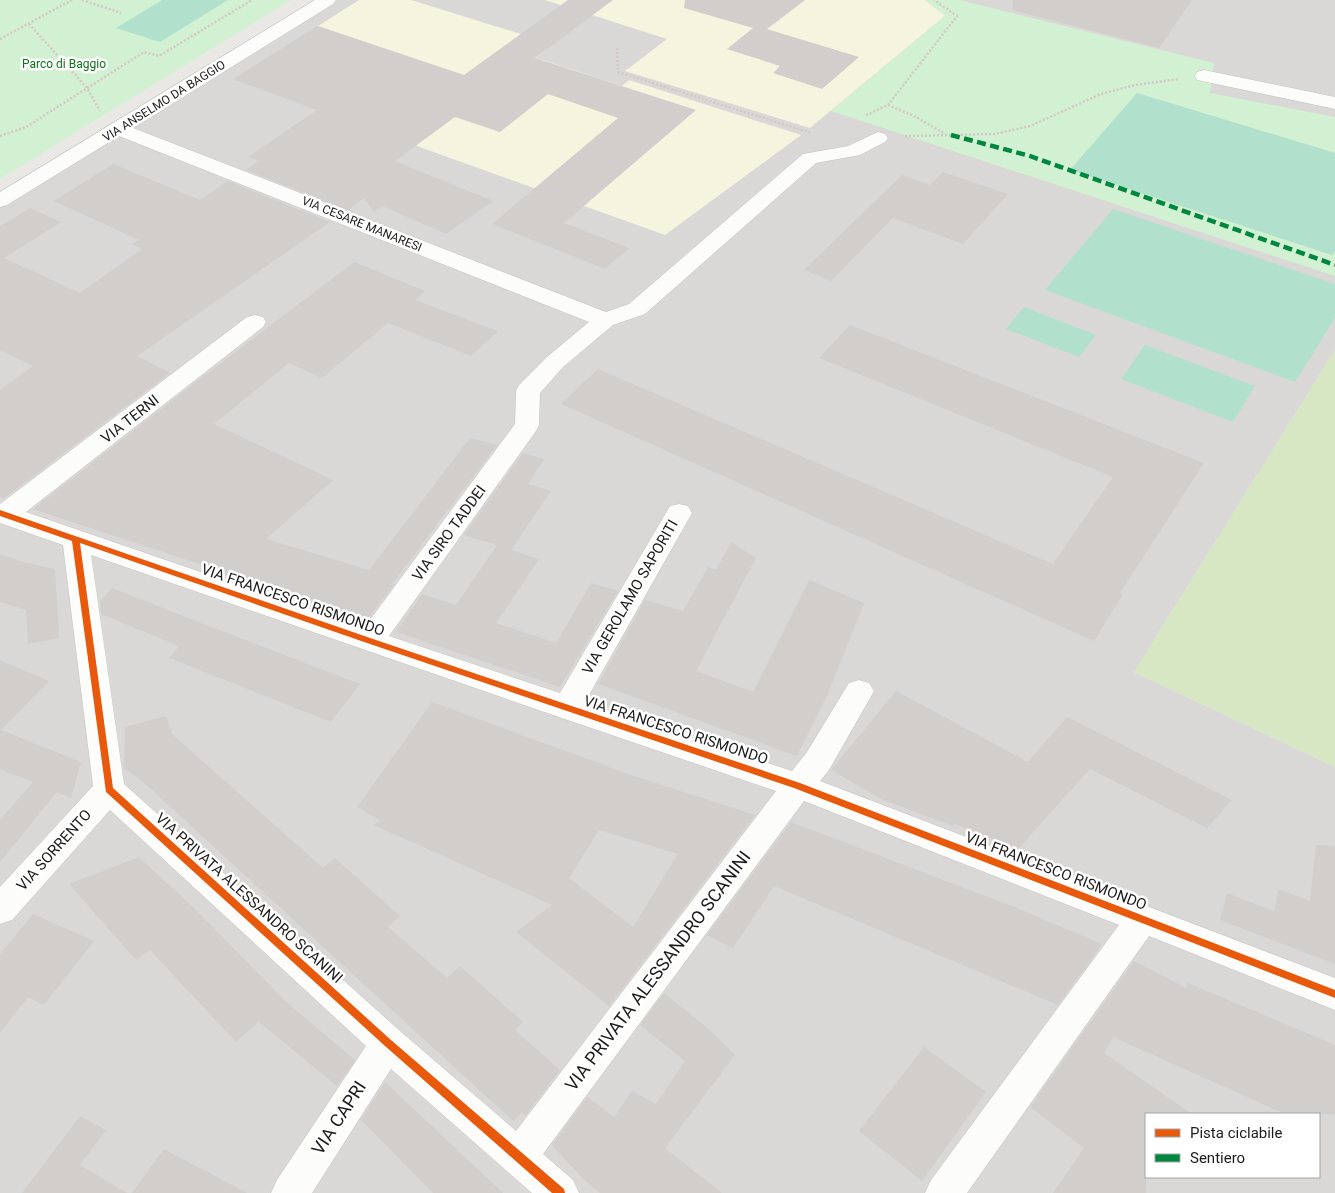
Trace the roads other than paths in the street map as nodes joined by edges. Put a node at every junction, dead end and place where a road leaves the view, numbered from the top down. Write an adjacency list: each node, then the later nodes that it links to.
1 (327, 0): 4 (street, VIA ANSELMO DA BAGGIO)
2 (1204, 76): 3 (street)
3 (1335, 103)
4 (112, 123): 6 (street, VIA ANSELMO DA BAGGIO); 7 (street, VIA CESARE MANARESI)
5 (878, 138): 7 (street)
6 (0, 201)
7 (605, 320): 12 (street, VIA SIRO TADDEI)
8 (255, 322): 10 (street, VIA TERNI)
9 (678, 513): 14 (street, VIA GEROLAMO SAPORITI)
10 (2, 514): 11 (street, VIA FRANCESCO RISMONDO)
11 (76, 540): 12 (street, VIA FRANCESCO RISMONDO); 16 (street)
12 (370, 642): 14 (street, VIA FRANCESCO RISMONDO)
13 (859, 692): 15 (street)
14 (566, 708): 15 (street, VIA FRANCESCO RISMONDO)
15 (797, 785): 18 (street, VIA FRANCESCO RISMONDO); 21 (street, VIA PRIVATA ALESSANDRO SCANINI)
16 (109, 790): 17 (street, VIA SORRENTO); 20 (street, VIA PRIVATA ALESSANDRO SCANINI)
17 (5, 898)
18 (1142, 919): 19 (street, VIA FRANCESCO RISMONDO); 24 (street)
19 (1335, 994)
20 (388, 1043): 21 (street, VIA PRIVATA ALESSANDRO SCANINI); 22 (street, VIA CAPRI)
21 (519, 1156): 23 (street, VIA PRIVATA ALESSANDRO SCANINI)
22 (290, 1193)
23 (560, 1193)
24 (944, 1193)

